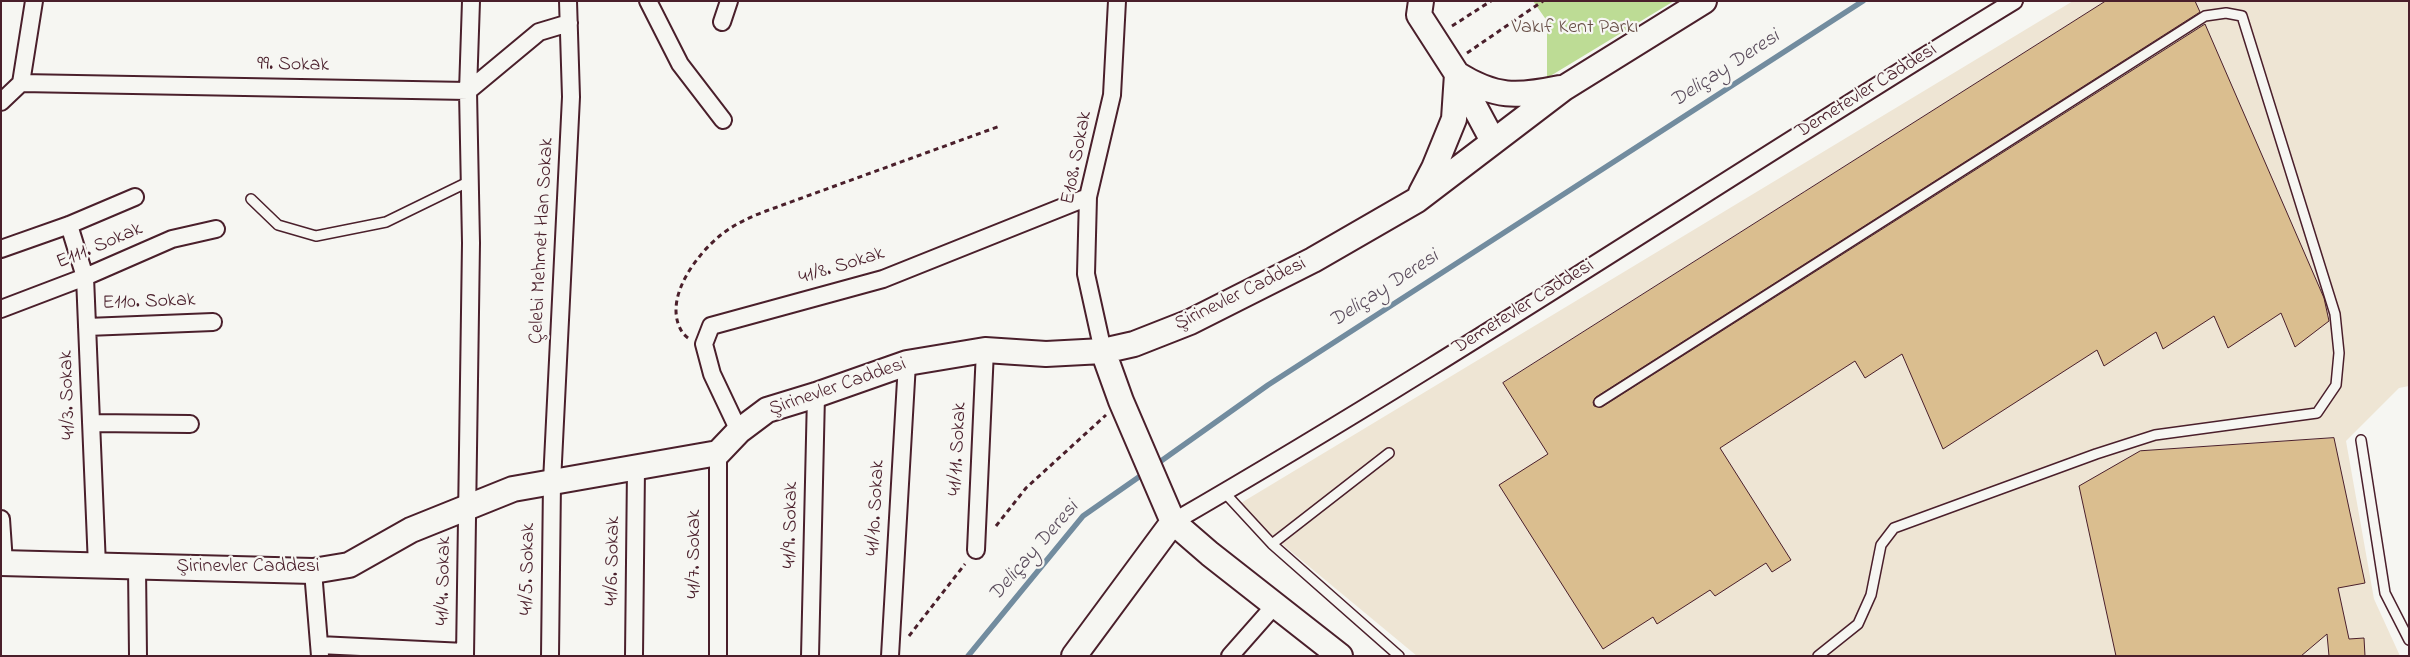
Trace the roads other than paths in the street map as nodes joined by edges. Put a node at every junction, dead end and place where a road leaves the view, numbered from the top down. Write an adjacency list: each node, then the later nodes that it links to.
1 (34, 1): 13 (street)
2 (471, 1): 15 (street, 41/4. Sokak)
3 (568, 1): 11 (street, Çelebi Mehmet Han Sokak)
4 (648, 1): 17 (street)
5 (729, 1): 10 (street)
6 (1116, 1): 21 (street, E108. Sokak)
7 (1421, 1): 12 (main road)
8 (1704, 1): 14 (main road, Şirinevler Caddesi)
9 (2014, 1): 44 (street, Demetevler Caddesi)
10 (722, 22)
11 (569, 23): 15 (street); 43 (street, Çelebi Mehmet Han Sokak)
12 (1454, 69): 14 (main road); 18 (main road); 23 (main road)
13 (21, 83): 15 (street, 99. Sokak); 16 (street)
14 (1564, 88): 18 (main road, Şirinevler Caddesi)
15 (468, 91): 19 (street, 41/4. Sokak)
16 (1, 102)
17 (723, 120)
18 (1494, 141): 23 (main road, Şirinevler Caddesi)
19 (470, 181): 22 (lane); 45 (street, 41/4. Sokak)
20 (135, 197): 24 (street)
21 (1088, 197): 32 (street, E108. Sokak); 38 (street, 41/8. Sokak)
22 (251, 199)
23 (1417, 200): 32 (main road, Şirinevler Caddesi)
24 (69, 225): 26 (street); 27 (street, 41/3. Sokak)
25 (216, 229): 27 (street, E111. Sokak)
26 (1, 249)
27 (85, 277): 28 (street, E111. Sokak); 30 (street, 41/3. Sokak)
28 (1, 309)
29 (213, 322): 30 (street, E110. Sokak)
30 (87, 327): 36 (street, 41/3. Sokak)
31 (985, 350): 32 (main road, Şirinevler Caddesi); 33 (main road, Şirinevler Caddesi); 49 (street, 41/11. Sokak)
32 (1103, 351): 46 (main road)
33 (907, 363): 34 (main road, Şirinevler Caddesi); 63 (street, 41/10. Sokak)
34 (816, 395): 38 (main road, Şirinevler Caddesi); 62 (street, 41/9. Sokak)
35 (1599, 402): 68 (lane)
36 (91, 423): 37 (street); 51 (street, 41/3. Sokak)
37 (190, 424)
38 (739, 431): 40 (main road, Şirinevler Caddesi)
39 (2361, 440): 55 (lane)
40 (718, 453): 42 (main road, Şirinevler Caddesi); 61 (street, 41/7. Sokak)
41 (1389, 453): 48 (lane)
42 (636, 468): 43 (main road, Şirinevler Caddesi); 60 (street, 41/6. Sokak)
43 (552, 482): 45 (main road, Şirinevler Caddesi); 59 (street, 41/5. Sokak)
44 (1224, 492): 46 (street, Demetevler Caddesi); 48 (lane)
45 (468, 506): 53 (main road, Şirinevler Caddesi); 57 (street, 41/4. Sokak)
46 (1170, 515): 54 (main road); 64 (main road, Demetevler Caddesi)
47 (1, 519): 50 (street)
48 (1272, 544): 67 (lane)
49 (976, 550)
50 (3, 563): 51 (main road, Şirinevler Caddesi)
51 (97, 566): 52 (main road, Şirinevler Caddesi)
52 (137, 568): 53 (main road, Şirinevler Caddesi); 58 (street)
53 (313, 571): 56 (street)
54 (1275, 605): 65 (street); 66 (main road)
55 (2409, 640)
56 (320, 651): 57 (street)
57 (465, 654)
58 (138, 656)
59 (550, 656)
60 (634, 656)
61 (718, 656)
62 (810, 656)
63 (890, 656)
64 (1074, 656)
65 (1230, 656)
66 (1340, 656)
67 (1399, 656)
68 (1818, 656)

